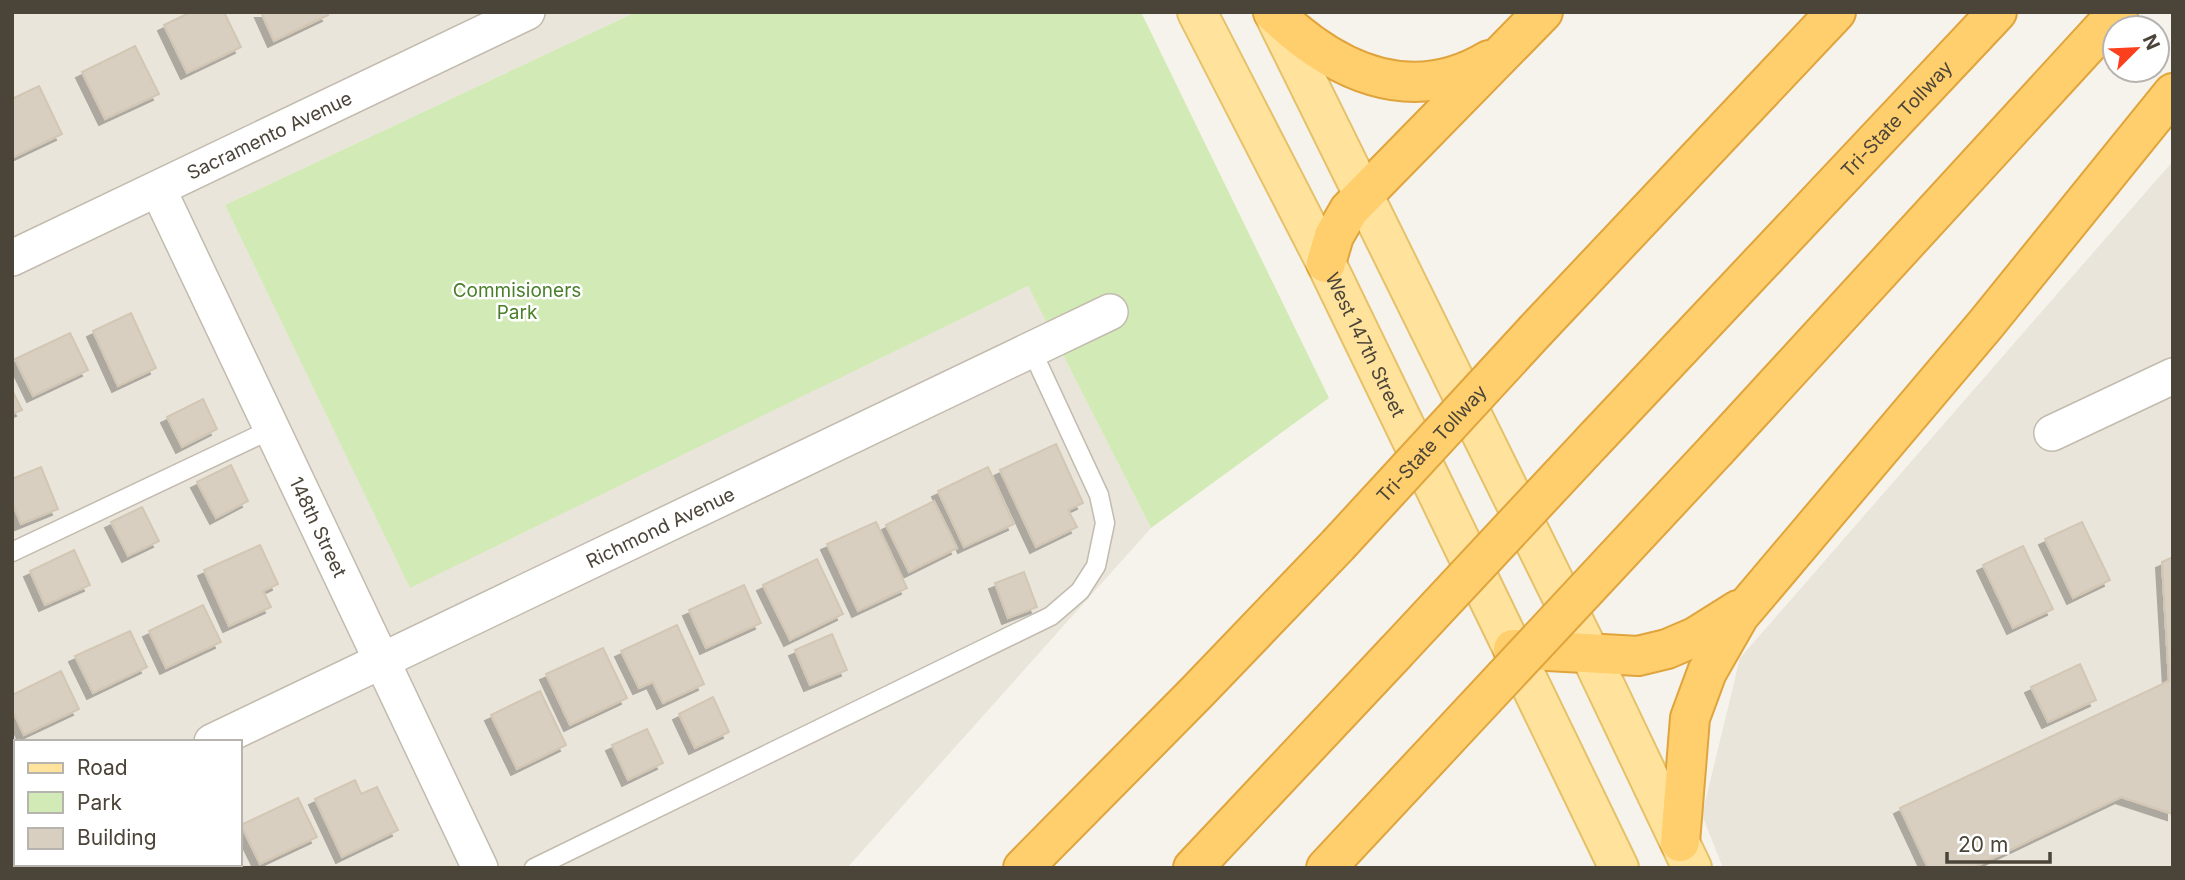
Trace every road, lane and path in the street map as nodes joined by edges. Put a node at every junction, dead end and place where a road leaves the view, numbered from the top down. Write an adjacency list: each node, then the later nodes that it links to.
1 (527, 12): 10 (street, Sacramento Avenue)
2 (1197, 12): 13 (main road, West 147th Street)
3 (1273, 12): 8 (highway); 11 (main road)
4 (1543, 12): 8 (highway)
5 (1836, 12): 28 (highway, Tri-State Tollway, bridge)
6 (1997, 12): 29 (highway, Tri-State Tollway, bridge)
7 (2118, 12): 30 (highway, bridge)
8 (1508, 47): 11 (highway)
9 (2173, 93): 20 (highway)
10 (158, 189): 12 (street, Sacramento Avenue); 17 (street, 148th Street)
11 (1362, 195): 13 (highway); 22 (main road)
12 (12, 258)
13 (1326, 263): 21 (main road, West 147th Street)
14 (1110, 313): 15 (street, Richmond Avenue)
15 (1032, 351): 23 (street, Richmond Avenue); 27 (lane)
16 (2173, 376): 18 (street)
17 (272, 429): 19 (lane); 23 (street, 148th Street)
18 (2052, 433)
19 (12, 552)
20 (1748, 603): 22 (highway); 25 (highway)
21 (1513, 649): 22 (highway); 31 (main road, West 147th Street)
22 (1590, 653): 25 (main road)
23 (382, 661): 24 (street, Richmond Avenue); 26 (street, 148th Street)
24 (216, 740)
25 (1686, 855)
26 (480, 868)
27 (534, 868)
28 (1023, 868)
29 (1193, 868)
30 (1326, 868)
31 (1619, 868)

